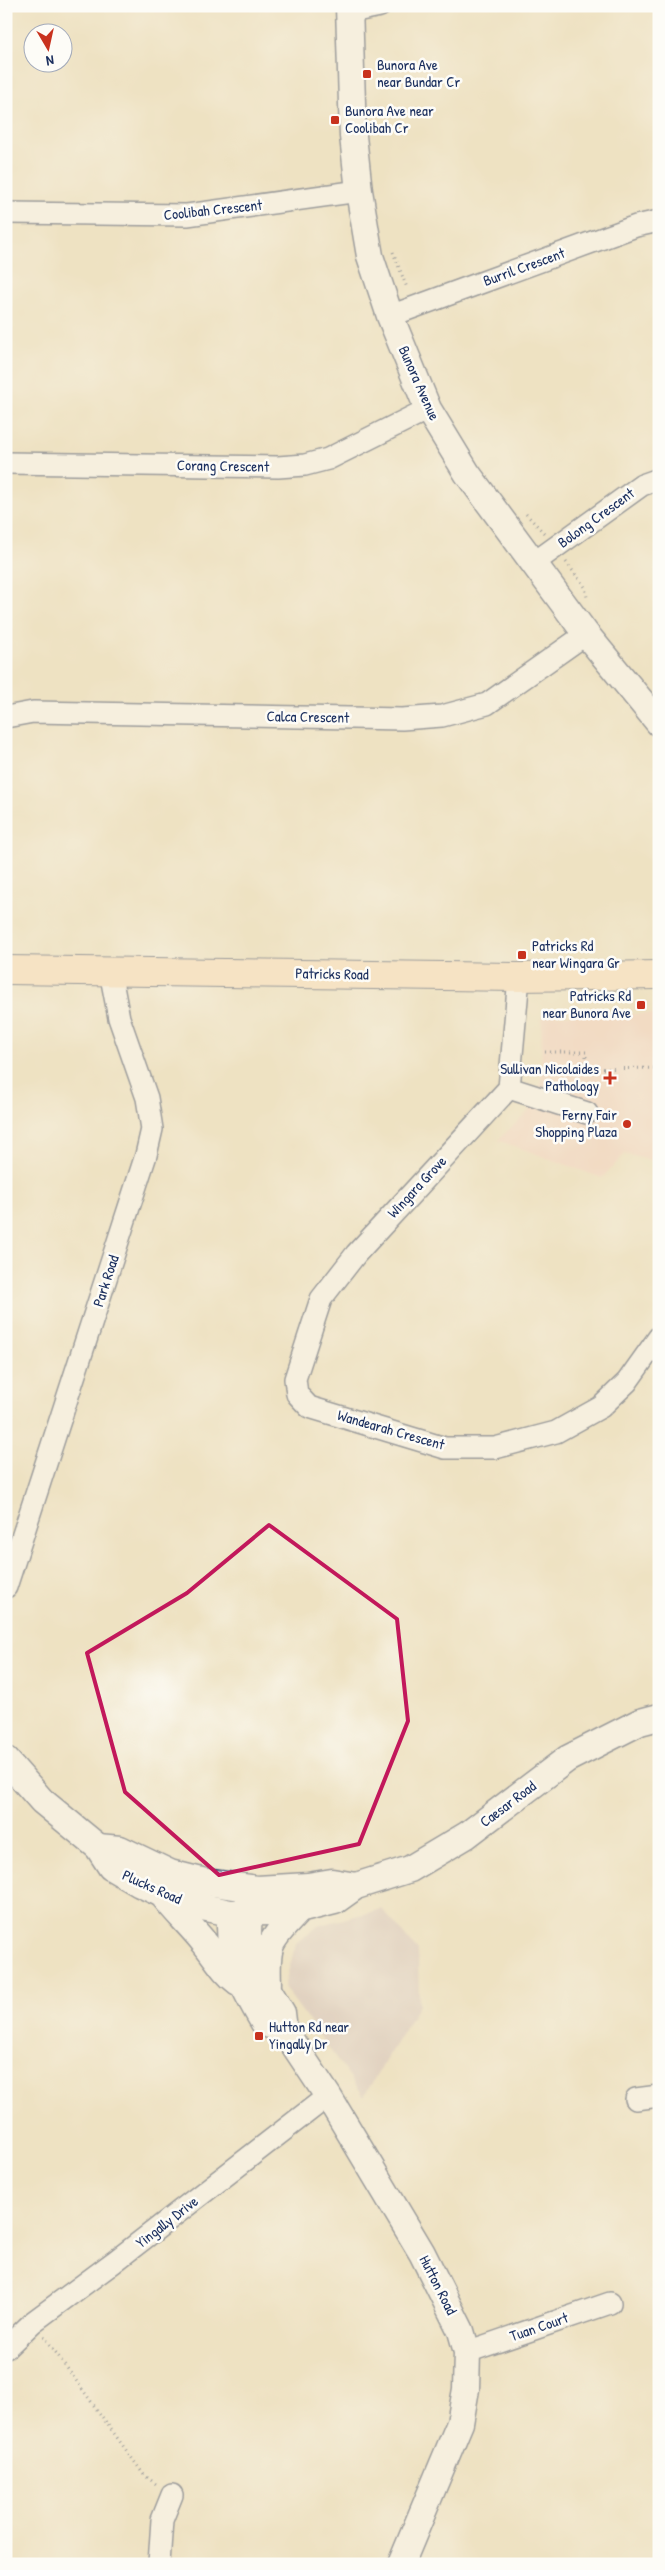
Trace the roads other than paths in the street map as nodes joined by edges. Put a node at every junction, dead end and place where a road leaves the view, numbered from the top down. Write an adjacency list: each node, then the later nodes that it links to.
1 (380, 6): 2 (street)
2 (350, 9): 3 (street, Bunora Avenue)
3 (358, 191): 4 (street, Coolibah Crescent); 6 (street, Bunora Avenue)
4 (6, 213)
5 (659, 221): 6 (street, Burril Crescent)
6 (390, 316): 7 (street, Bunora Avenue)
7 (428, 409): 8 (street, Corang Crescent); 10 (street, Bunora Avenue)
8 (6, 463)
9 (659, 479): 10 (street, Bolong Crescent)
10 (535, 562): 11 (street, Bunora Avenue)
11 (586, 634): 12 (street, Calca Crescent); 13 (street, Bunora Avenue)
12 (6, 717)
13 (659, 724)
14 (6, 970): 15 (main road, Patricks Road)
15 (110, 971): 17 (main road, Patricks Road); 22 (street, Park Road)
16 (659, 975): 17 (main road, Patricks Road)
17 (519, 977): 18 (street)
18 (509, 1088): 19 (street); 21 (street, Wingara Grove)
19 (587, 1113)
20 (659, 1337): 21 (street, Wandearah Crescent)
21 (297, 1394)
22 (6, 1587)
23 (659, 1717): 26 (street, Caesar Road)
24 (6, 1760): 25 (street, Plucks Road)
25 (98, 1847): 27 (street, Plucks Road); 28 (street, Plucks Road)
26 (356, 1886): 27 (street, Caesar Road); 29 (street, Caesar Road)
27 (240, 1887): 30 (street, Hutton Road)
28 (162, 1894): 30 (street, Plucks Road); 31 (street)
29 (299, 1910): 30 (street, Caesar Road); 32 (street)
30 (238, 1913): 31 (street, Hutton Road); 32 (street, Hutton Road)
31 (242, 1985): 33 (street, Hutton Road)
32 (268, 1991): 33 (street, Hutton Road)
33 (284, 2030): 34 (street, Hutton Road)
34 (328, 2096): 38 (street, Yingally Drive); 39 (street, Hutton Road)
35 (659, 2096): 36 (street)
36 (636, 2099)
37 (610, 2303): 39 (street, Tuan Court)
38 (6, 2348)
39 (467, 2352): 42 (street, Hutton Road)
40 (172, 2495): 41 (street)
41 (158, 2564)
42 (401, 2564)

